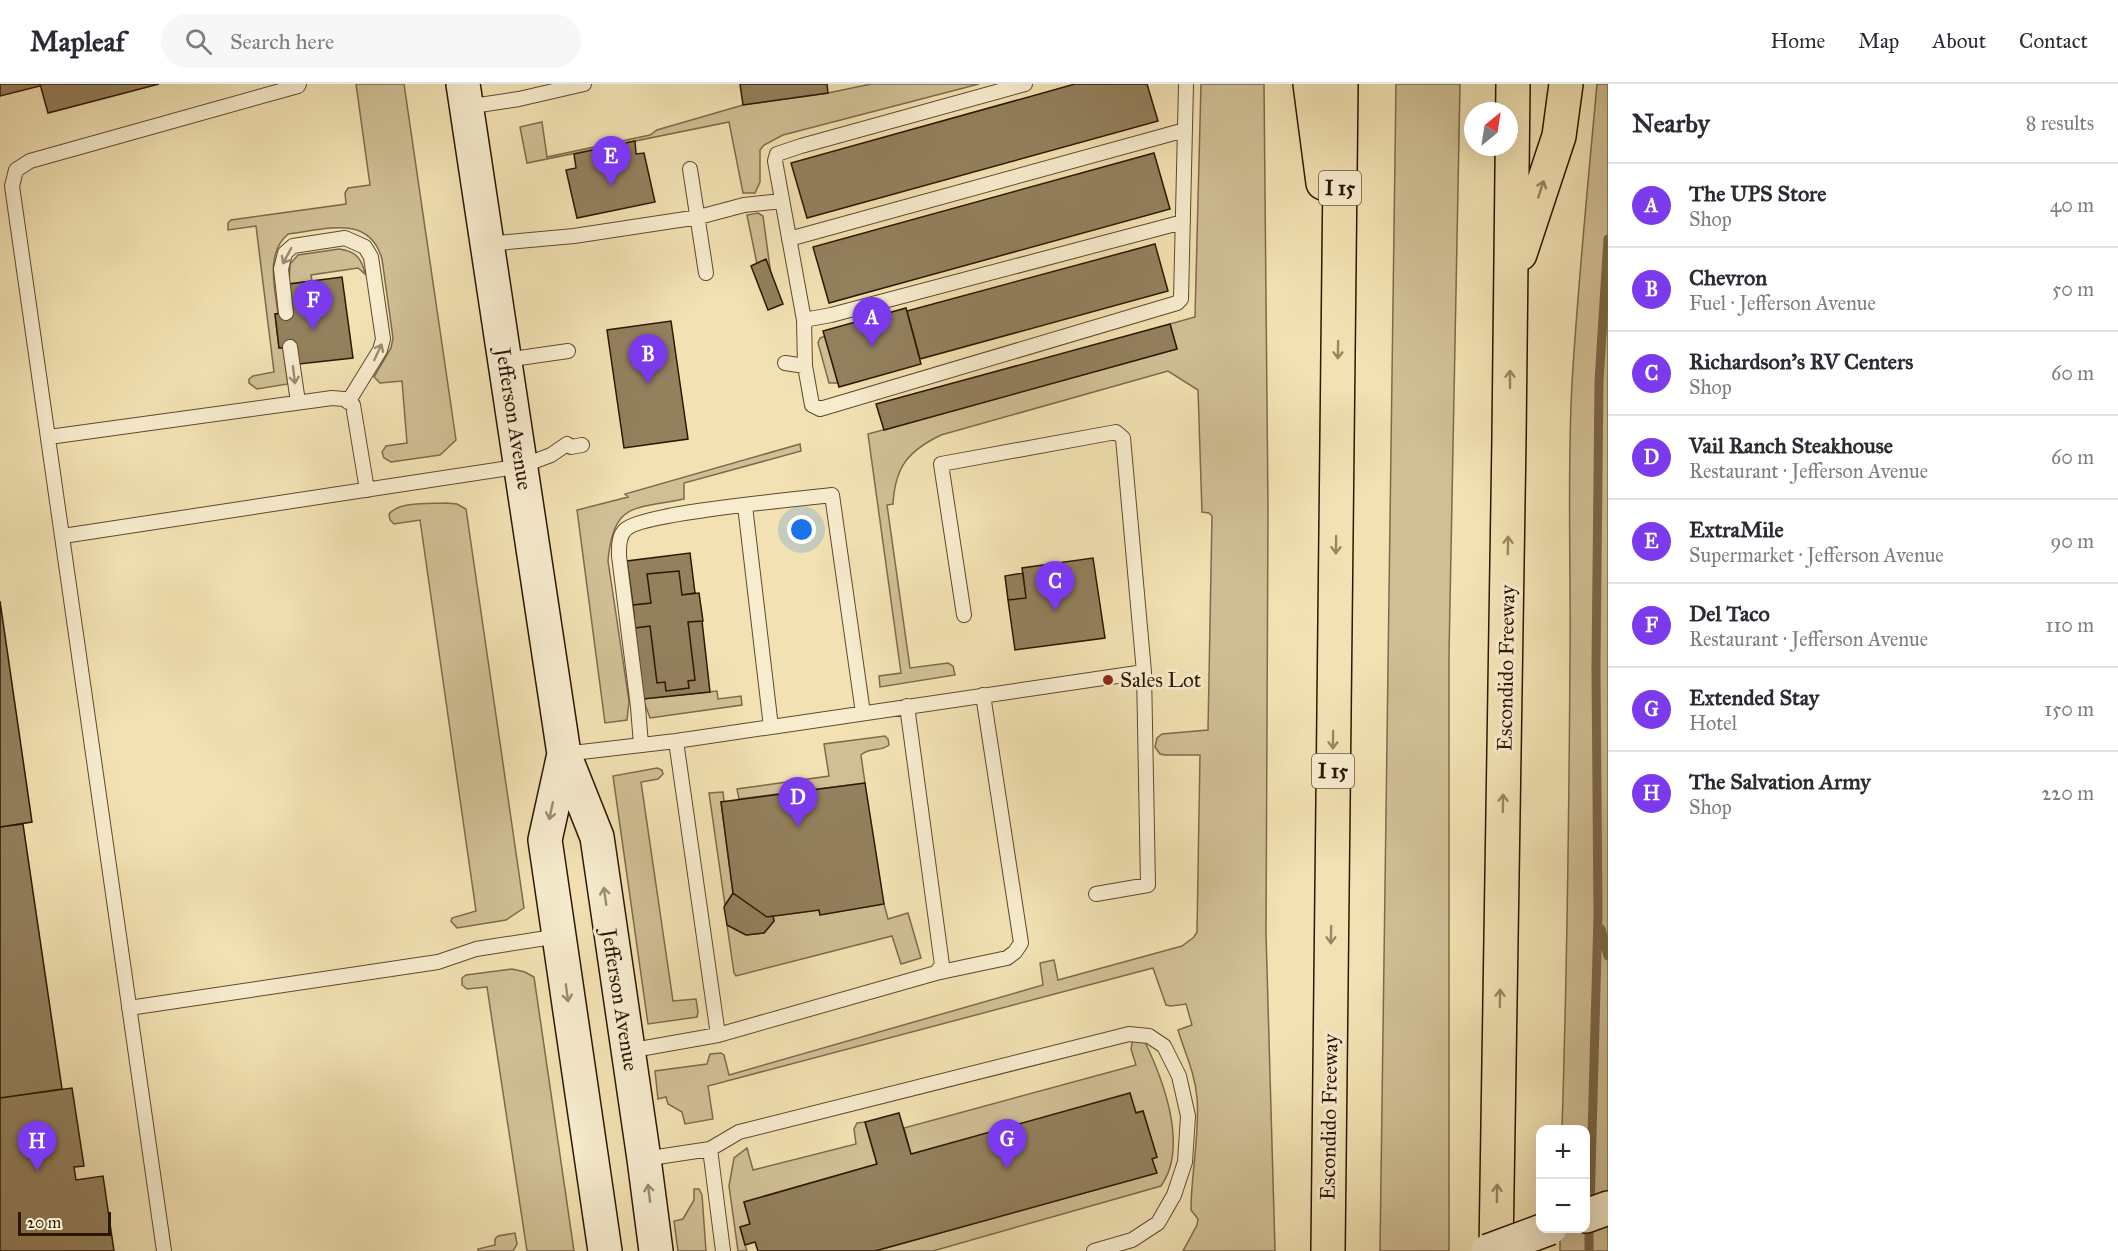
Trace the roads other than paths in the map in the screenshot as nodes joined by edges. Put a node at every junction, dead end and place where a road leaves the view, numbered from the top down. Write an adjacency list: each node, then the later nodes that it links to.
1 (299, 84): 29 (lane)
2 (584, 84): 9 (lane)
3 (1025, 84): 12 (lane)
4 (1186, 84): 10 (lane)
5 (1310, 84): 19 (highway)
6 (1341, 84): 19 (highway, Escondido Freeway / I 15)
7 (1512, 84): 18 (highway, Escondido Freeway)
8 (1566, 84): 18 (highway, one-way to 8)
9 (465, 96): 16 (main road, Jefferson Avenue)
10 (1185, 130): 14 (lane); 15 (lane)
11 (690, 169): 13 (lane)
12 (782, 201): 13 (lane); 15 (lane)
13 (699, 217): 16 (lane); 17 (lane)
14 (1183, 222): 21 (lane); 26 (lane)
15 (789, 239): 21 (lane)
16 (488, 244): 24 (main road, Jefferson Avenue)
17 (706, 273)
18 (1510, 284): 62 (highway, Escondido Freeway, one-way to 18)
19 (1338, 292): 60 (highway, Escondido Freeway / I 15, one-way to 60)
20 (286, 313): 28 (lane, one-way to 20)
21 (804, 320): 26 (lane)
22 (290, 347): 27 (lane, one-way to 27)
23 (568, 351): 24 (lane)
24 (505, 360): 31 (main road, Jefferson Avenue)
25 (785, 363): 26 (lane)
26 (805, 366)
27 (298, 402): 28 (lane); 29 (lane)
28 (348, 402): 32 (lane)
29 (48, 437): 34 (lane)
30 (582, 445): 31 (lane)
31 (522, 466): 32 (lane); 43 (main road, Jefferson Avenue)
32 (367, 490): 34 (lane)
33 (745, 506): 39 (lane); 40 (lane); 42 (lane)
34 (63, 536): 47 (lane)
35 (964, 615): 36 (lane)
36 (1144, 672): 37 (lane); 44 (lane)
37 (983, 695): 38 (lane); 46 (lane)
38 (907, 706): 39 (lane); 46 (lane)
39 (863, 713): 40 (lane)
40 (771, 727): 41 (lane)
41 (676, 741): 42 (lane); 48 (lane)
42 (641, 745): 43 (lane)
43 (564, 754): 45 (main road, Jefferson Avenue, one-way to 45); 49 (main road, Jefferson Avenue, one-way to 43)
44 (1096, 894)
45 (559, 936): 47 (lane); 56 (main road, Jefferson Avenue, one-way to 56)
46 (936, 973): 48 (lane)
47 (129, 1008): 55 (lane)
48 (718, 1035): 49 (lane)
49 (628, 1051): 51 (main road, Jefferson Avenue)
50 (710, 1149): 51 (lane); 58 (lane); 59 (lane)
51 (644, 1159): 57 (main road, Jefferson Avenue, one-way to 51)
52 (1608, 1208): 53 (main road)
53 (1590, 1215)
54 (1537, 1233): 61 (main road, bridge)
55 (164, 1251)
56 (605, 1251)
57 (656, 1251)
58 (723, 1251)
59 (1094, 1251)
60 (1328, 1251)
61 (1488, 1251)
62 (1496, 1251)

